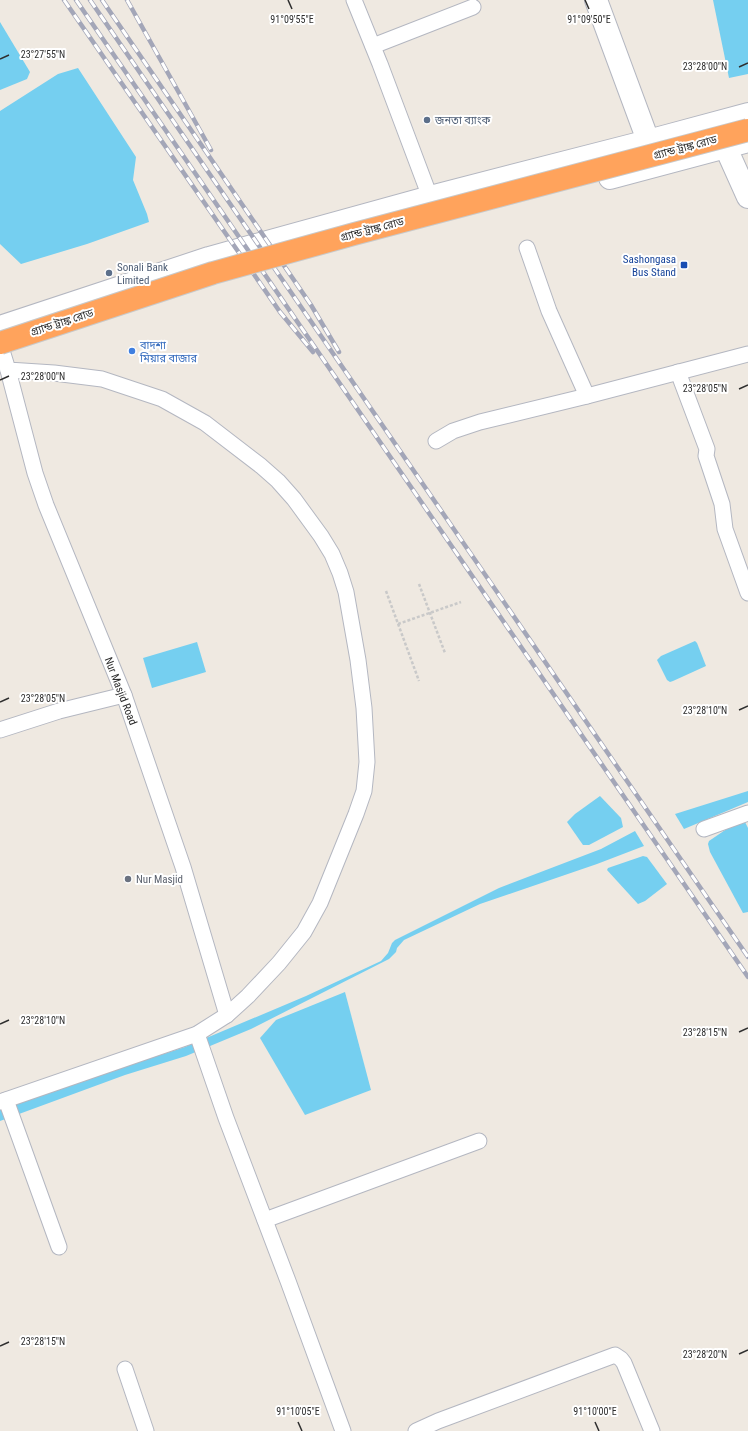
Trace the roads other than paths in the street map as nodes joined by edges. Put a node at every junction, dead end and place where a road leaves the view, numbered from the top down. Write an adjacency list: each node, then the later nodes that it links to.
1 (354, 0): 4 (street)
2 (596, 0): 7 (street)
3 (473, 7): 4 (street)
4 (373, 46): 10 (street)
5 (748, 114): 7 (street)
6 (748, 130): 14 (highway, গ্র্যান্ড ট্রাঙ্ক রোড, bridge)
7 (648, 141): 9 (street); 10 (street)
8 (748, 142): 9 (street)
9 (726, 148): 11 (street); 14 (street)
10 (430, 197): 13 (street)
11 (748, 197)
12 (528, 248): 17 (street)
13 (0, 327)
14 (2, 353): 20 (street, Nur Masjid Road); 24 (street)
15 (748, 354): 16 (street)
16 (678, 372): 17 (street); 19 (street)
17 (587, 396): 18 (street)
18 (436, 441)
19 (748, 593)
20 (124, 695): 21 (street); 24 (street, Nur Masjid Road)
21 (0, 730)
22 (748, 812): 23 (street)
23 (704, 829)
24 (227, 1015): 25 (street)
25 (197, 1034): 26 (street); 28 (street)
26 (3, 1101): 29 (street)
27 (479, 1141): 28 (street)
28 (265, 1220): 32 (street)
29 (58, 1247)
30 (125, 1368): 31 (street)
31 (146, 1431)
32 (343, 1431)
33 (416, 1431): 34 (street)
34 (652, 1431)

